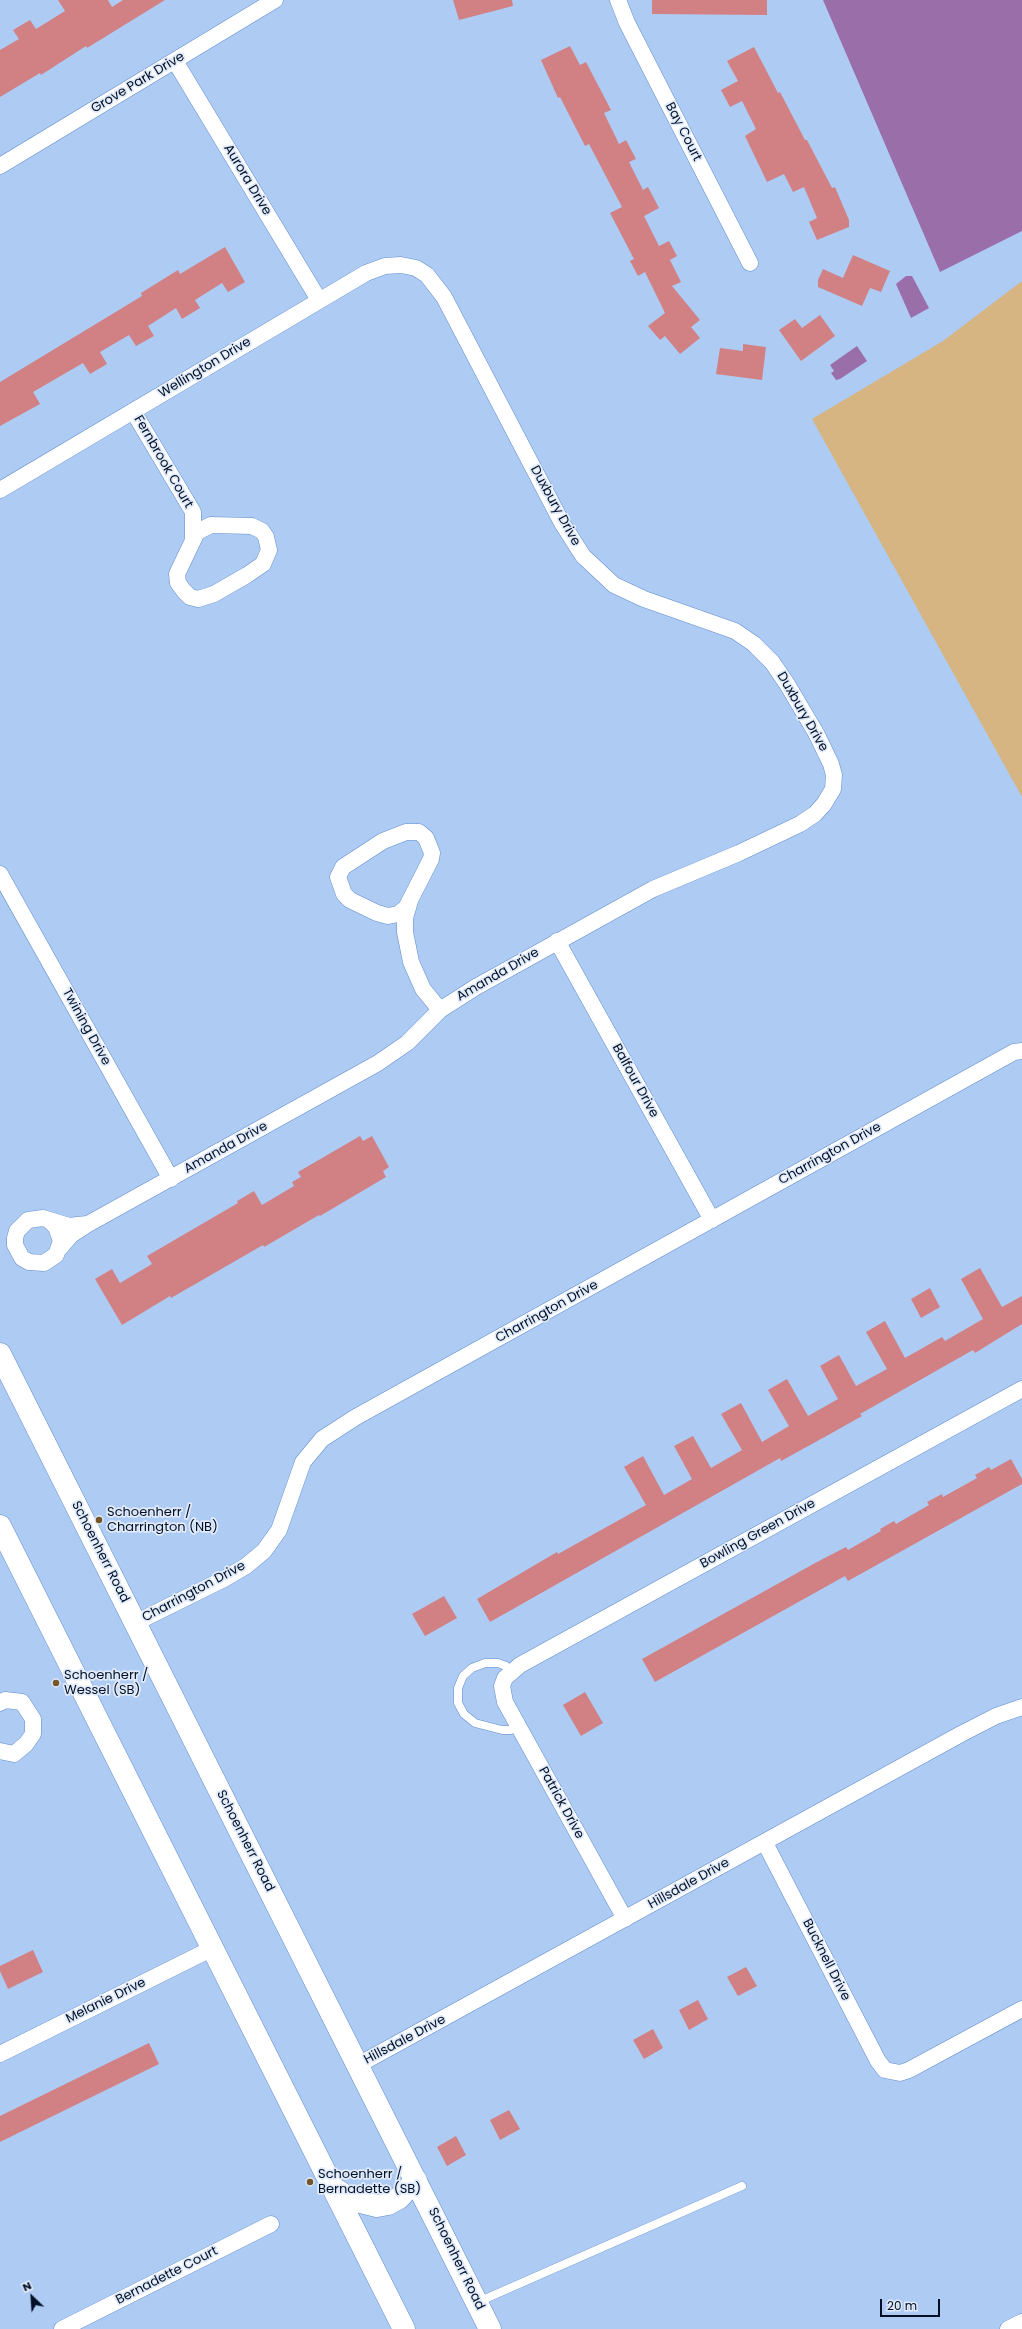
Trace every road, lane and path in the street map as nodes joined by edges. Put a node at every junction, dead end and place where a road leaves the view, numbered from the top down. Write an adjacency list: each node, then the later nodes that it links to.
1 (276, 0): 3 (street, Grove Park Drive)
2 (618, 0): 5 (street, Bay Court)
3 (175, 61): 4 (street, Grove Park Drive); 7 (street, Aurora Drive)
4 (0, 166)
5 (750, 262)
6 (416, 268): 7 (street, Wellington Drive); 13 (street, Duxbury Drive)
7 (319, 300): 8 (street, Wellington Drive)
8 (133, 411): 9 (street, Wellington Drive); 10 (street, Fernbrook Court)
9 (0, 490)
10 (193, 512): 11 (street, Fernbrook Court); 12 (street, Fernbrook Court)
11 (220, 526): 12 (street, Fernbrook Court); 12 (street, Fernbrook Court)
12 (193, 538)
13 (833, 789): 18 (street, Amanda Drive)
14 (0, 874): 21 (street, Twining Drive)
15 (410, 900): 16 (street); 16 (street); 17 (street)
16 (377, 914): 17 (street)
17 (405, 932): 19 (street)
18 (558, 941): 19 (street, Amanda Drive); 22 (street, Balfour Drive)
19 (440, 1010): 21 (street, Amanda Drive)
20 (1019, 1048): 22 (street, Charrington Drive)
21 (171, 1179): 24 (street, Amanda Drive)
22 (712, 1220): 29 (street, Charrington Drive)
23 (50, 1221): 24 (street); 25 (street); 25 (street)
24 (88, 1224): 25 (street, Amanda Drive)
25 (60, 1248)
26 (0, 1354): 29 (main road, Schoenherr Road)
27 (1022, 1389): 30 (street, Bowling Green Drive)
28 (0, 1526): 38 (main road)
29 (135, 1623): 41 (main road, Schoenherr Road)
30 (511, 1672): 31 (street, Bowling Green Drive); 34 (lane)
31 (502, 1686): 34 (street, Patrick Drive)
32 (0, 1703): 35 (street)
33 (1022, 1707): 36 (street, Hillsdale Drive)
34 (518, 1726): 37 (street, Patrick Drive)
35 (0, 1751)
36 (765, 1843): 37 (street, Hillsdale Drive); 39 (street, Bucknell Drive)
37 (625, 1919): 41 (street, Hillsdale Drive)
38 (213, 1948): 40 (street, Melanie Drive); 44 (main road)
39 (1022, 2009)
40 (0, 2054)
41 (358, 2065): 42 (main road, Schoenherr Road)
42 (416, 2180): 44 (main road); 46 (main road, Schoenherr Road)
43 (742, 2186): 46 (lane)
44 (334, 2188): 49 (main road)
45 (271, 2224): 48 (street, Bernadette Court)
46 (477, 2303): 50 (main road, Schoenherr Road)
47 (1022, 2322): 51 (street)
48 (62, 2329)
49 (404, 2329)
50 (490, 2329)
51 (1008, 2329)

